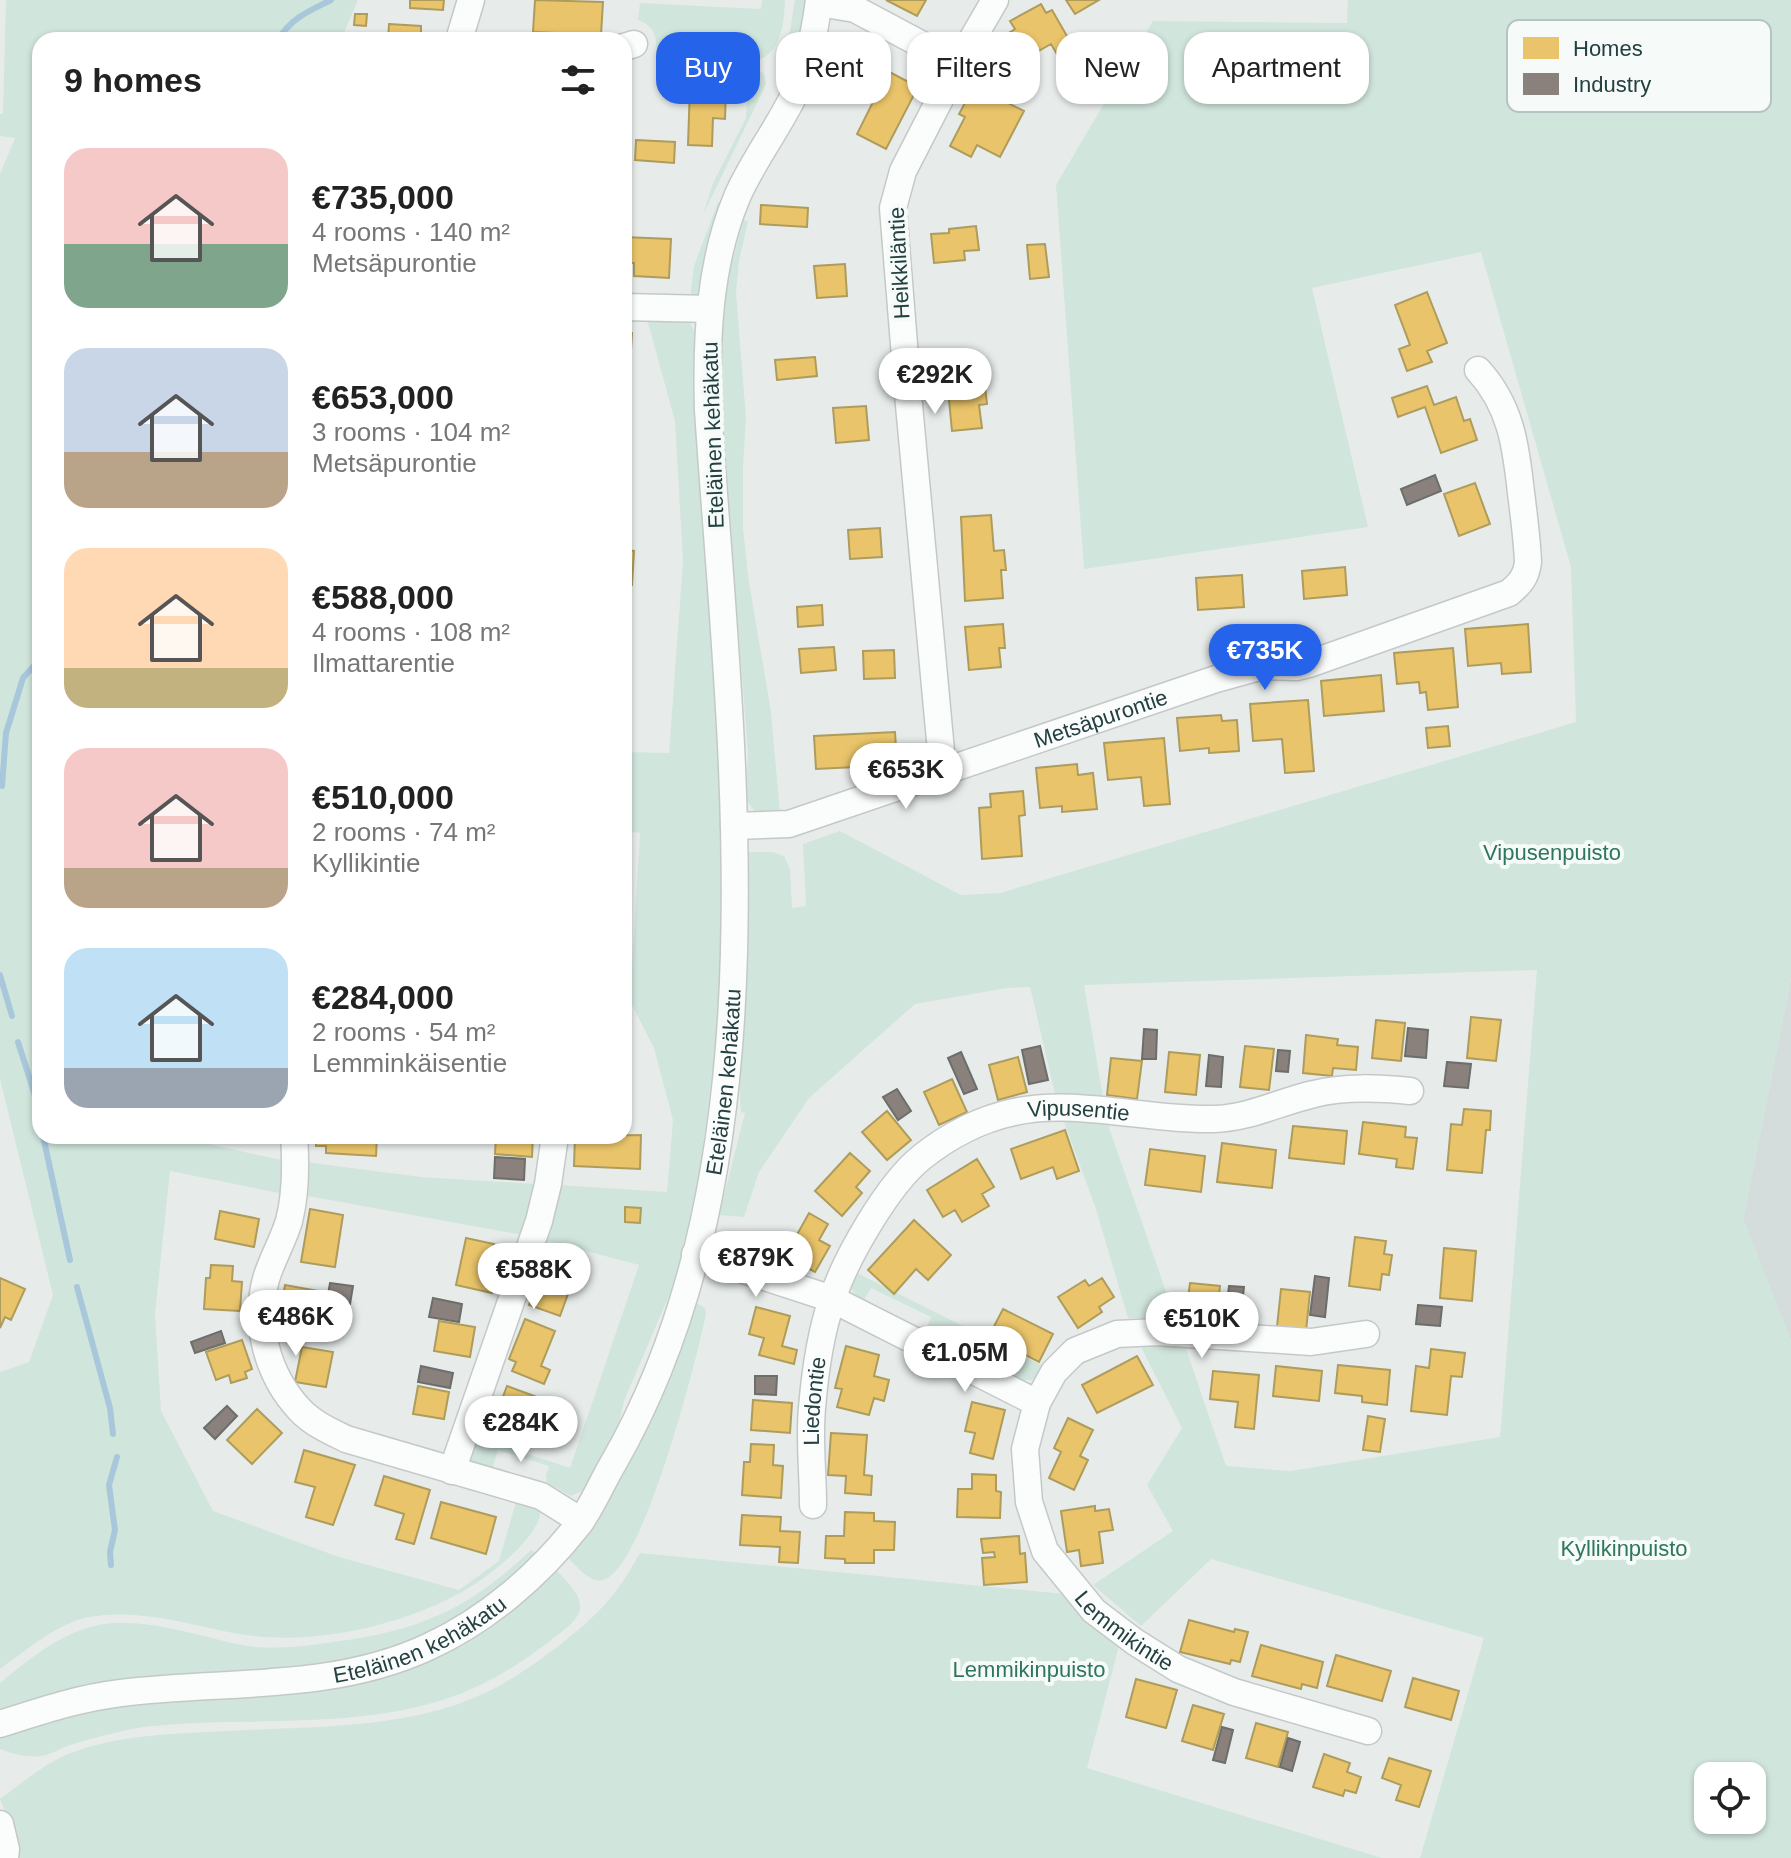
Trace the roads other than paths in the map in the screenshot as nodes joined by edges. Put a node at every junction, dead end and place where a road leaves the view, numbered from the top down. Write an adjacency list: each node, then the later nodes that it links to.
1 (471, 0): 4 (street)
2 (995, 0): 5 (street, Heikkiläntie)
3 (819, 2): 6 (street); 9 (street, Eteläinen kehäkatu)
4 (461, 32)
5 (976, 32)
6 (907, 37)
7 (937, 104): 11 (street, Heikkiläntie)
8 (632, 307): 9 (street)
9 (710, 309): 12 (street, Eteläinen kehäkatu)
10 (1478, 370): 11 (street, Metsäpurontie)
11 (943, 773): 12 (street, Metsäpurontie)
12 (734, 826): 16 (street, Eteläinen kehäkatu)
13 (1410, 1091): 17 (street, Vipusentie)
14 (294, 1144): 20 (street)
15 (554, 1144): 20 (street)
16 (695, 1254): 17 (street); 22 (street, Eteläinen kehäkatu)
17 (832, 1299): 19 (street); 21 (street, Liedontie)
18 (1366, 1334): 19 (street, Lemmikintie)
19 (1037, 1403): 24 (street, Lemmikintie)
20 (452, 1471): 22 (street)
21 (813, 1505)
22 (581, 1521): 23 (street, Eteläinen kehäkatu)
23 (0, 1724)
24 (1368, 1731)
25 (0, 1824): 26 (street)
26 (5, 1858)

